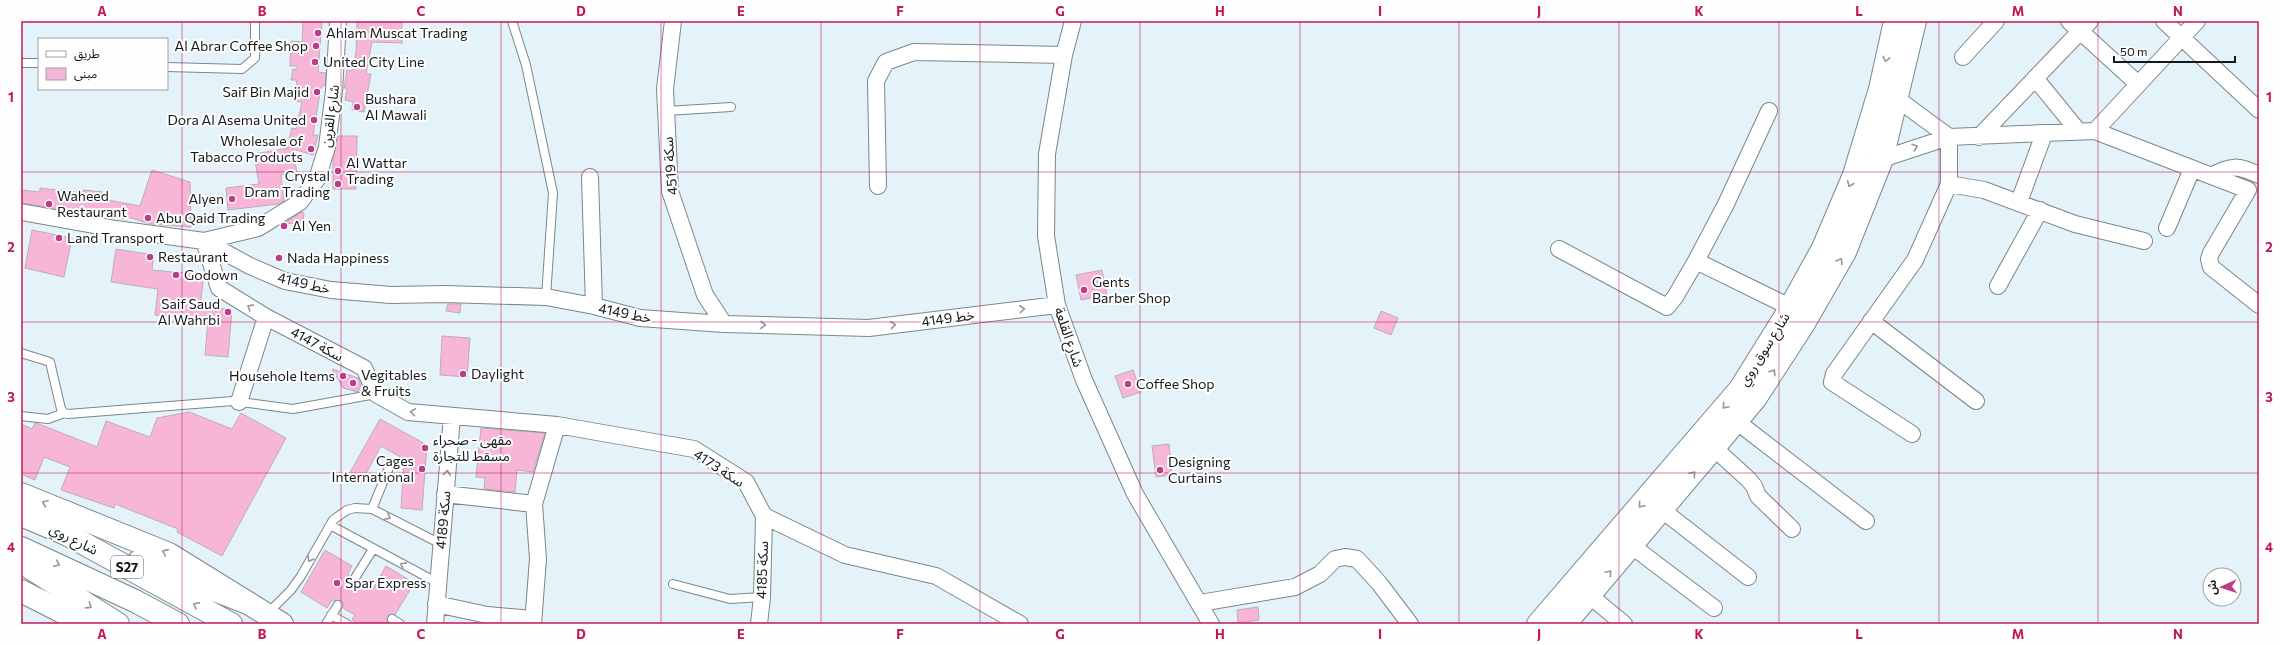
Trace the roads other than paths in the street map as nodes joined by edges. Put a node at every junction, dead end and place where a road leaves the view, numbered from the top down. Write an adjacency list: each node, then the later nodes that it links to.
1 (255, 21): 17 (lane)
2 (338, 21): 40 (street, شارع القرين)
3 (512, 21): 45 (lane)
4 (672, 21): 23 (street, سكة 4519)
5 (1073, 21): 13 (street, شارع القلعة)
6 (1895, 21): 49 (main road, شارع سوق روي, one-way to 49)
7 (1915, 21): 20 (main road, شارع سوق روي)
8 (1996, 21): 14 (street)
9 (2164, 21): 12 (street)
10 (2197, 21): 12 (street)
11 (2080, 25): 18 (street); 19 (street)
12 (2182, 38): 19 (street); 22 (street)
13 (1064, 55): 35 (street); 46 (street, شارع القلعة)
14 (1963, 57)
15 (21, 63): 16 (lane)
16 (38, 63)
17 (168, 67)
18 (2035, 78): 25 (street); 28 (street)
19 (2138, 84): 25 (street)
20 (1896, 98): 27 (street); 29 (main road, شارع سوق روي)
21 (731, 107): 23 (lane)
22 (2259, 110)
23 (666, 111): 52 (street, سكة 4519)
24 (1769, 111): 43 (street)
25 (2087, 132): 26 (street); 30 (street)
26 (2044, 134): 28 (street); 36 (street)
27 (1949, 137): 28 (street); 29 (street, one-way to 27); 34 (street)
28 (1979, 137)
29 (1882, 159): 60 (main road, شارع سوق روي, one-way to 29)
30 (2192, 169): 32 (street); 39 (street)
31 (2259, 175): 32 (street)
32 (2211, 176): 47 (street)
33 (590, 177): 48 (street)
34 (1950, 184): 36 (street); 51 (street)
35 (878, 186)
36 (2019, 202): 37 (street)
37 (2040, 210): 41 (street); 44 (street)
38 (21, 212): 40 (street, شارع القرين)
39 (2167, 228)
40 (204, 241): 45 (street, 4149 خط); 50 (street, سكة 4147, one-way to 40)
41 (2144, 242)
42 (1559, 249): 43 (street)
43 (1696, 261): 49 (street)
44 (1998, 286)
45 (546, 297): 48 (street, 4149 خط)
46 (1057, 305): 52 (street, 4149 خط, one-way to 46); 89 (street, شارع القلعة)
47 (2259, 305)
48 (594, 306): 52 (street, 4149 خط)
49 (1790, 307): 109 (main road, شارع سوق روي, one-way to 109)
50 (266, 317): 54 (street, سكة 4147); 56 (street)
51 (1871, 321): 55 (street); 62 (street)
52 (724, 324)
53 (21, 353): 57 (lane)
54 (376, 394): 56 (lane); 59 (street, one-way to 54)
55 (1976, 401)
56 (239, 402): 57 (lane)
57 (64, 413): 58 (lane)
58 (21, 416)
59 (452, 416): 61 (street, سكة 4173); 66 (street, سكة 4189, one-way to 59)
60 (1736, 422): 63 (main road, شارع سوق روي); 72 (street)
61 (557, 425): 67 (street); 71 (street, سكة 4173)
62 (1912, 434)
63 (1714, 448): 69 (main road, شارع سوق روي, one-way to 63); 74 (street)
64 (391, 463): 68 (lane)
65 (21, 494): 88 (main road, one-way to 65)
66 (445, 494): 67 (street); 76 (street, سكة 4189)
67 (534, 504): 96 (street)
68 (372, 509): 73 (lane); 76 (lane, one-way to 76)
69 (1662, 510): 77 (main road, شارع سوق روي); 81 (street)
70 (21, 515): 75 (main road, شارع روي / S27)
71 (764, 516): 87 (street, سكة 4185); 106 (street)
72 (1866, 522)
73 (330, 525): 79 (lane); 94 (lane, one-way to 94)
74 (1792, 529)
75 (68, 535): 88 (main road); 100 (main road, شارع روي / S27, one-way to 75)
76 (441, 544): 83 (street, سكة 4189)
77 (1632, 546): 86 (main road, شارع سوق روي, one-way to 77); 92 (street)
78 (21, 548): 99 (main road, شارع روي / S27, one-way to 99)
79 (373, 548): 82 (lane); 83 (lane, one-way to 79)
80 (21, 562): 98 (main road, one-way to 98)
81 (1748, 577)
82 (355, 578)
83 (438, 583): 90 (street, سكة 4189)
84 (673, 584): 87 (lane)
85 (21, 591): 97 (main road)
86 (1590, 596): 110 (main road, شارع سوق روي); 111 (street)
87 (762, 597): 105 (street, سكة 4185)
88 (248, 603): 94 (main road)
89 (1200, 603): 107 (street, شارع القلعة); 108 (street)
90 (436, 604): 96 (street); 104 (street, سكة 4189)
91 (338, 605): 93 (lane)
92 (1714, 608)
93 (331, 616): 101 (lane); 102 (lane)
94 (274, 619)
95 (392, 620): 103 (lane)
96 (532, 622)
97 (86, 624)
98 (118, 624)
99 (178, 624)
100 (231, 624)
101 (326, 624)
102 (347, 624)
103 (400, 624)
104 (435, 624)
105 (759, 624)
106 (1020, 624)
107 (1211, 624)
108 (1410, 624)
109 (1538, 624)
110 (1565, 624)
111 (1624, 624)

